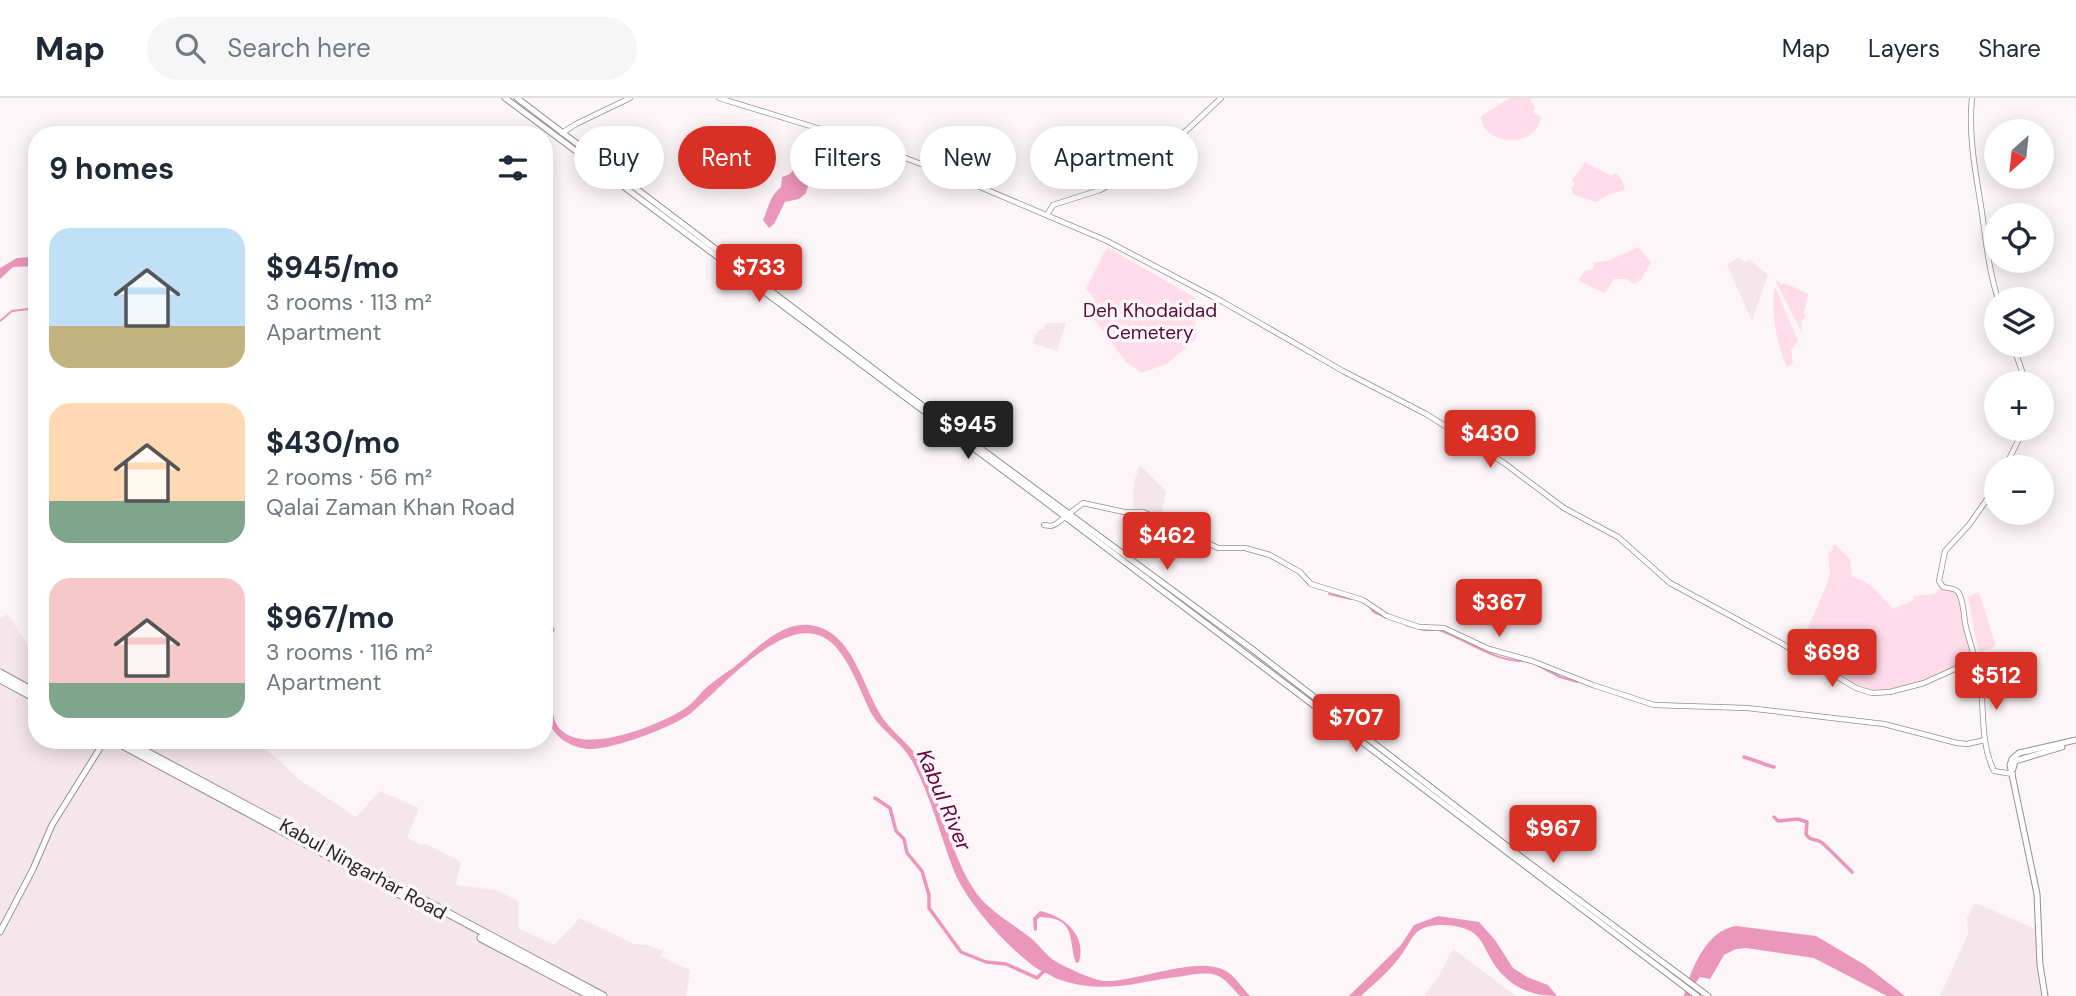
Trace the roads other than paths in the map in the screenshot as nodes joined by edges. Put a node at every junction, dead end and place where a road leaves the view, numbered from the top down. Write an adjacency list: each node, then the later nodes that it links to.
1 (505, 98): 7 (main road)
2 (517, 98): 8 (main road)
3 (629, 98): 8 (street)
4 (719, 98): 11 (street)
5 (1221, 98): 11 (street)
6 (1972, 98): 12 (street)
7 (542, 126)
8 (563, 133): 10 (street); 14 (main road)
9 (553, 134): 10 (main road)
10 (557, 137): 14 (main road)
11 (1047, 215): 16 (street)
12 (1995, 287)
13 (1984, 504): 16 (street)
14 (1068, 516): 15 (street); 21 (street); 29 (main road)
15 (1044, 525)
16 (1976, 659): 21 (street)
17 (0, 673): 19 (highway)
18 (0, 679): 20 (highway)
19 (28, 688)
20 (28, 694)
21 (1984, 740): 26 (street)
22 (2076, 742): 26 (main road)
23 (99, 749): 28 (main road)
24 (131, 749): 27 (highway, Kabul Ningarhar Road)
25 (140, 749): 27 (highway, Kabul Ningarhar Road)
26 (2012, 774): 34 (main road)
27 (203, 784): 30 (highway, Kabul Ningarhar Road); 31 (highway, Kabul Ningarhar Road)
28 (0, 933)
29 (1686, 984): 32 (main road); 33 (main road)
30 (591, 996)
31 (603, 996)
32 (1697, 996)
33 (1708, 996)
34 (2046, 996)

